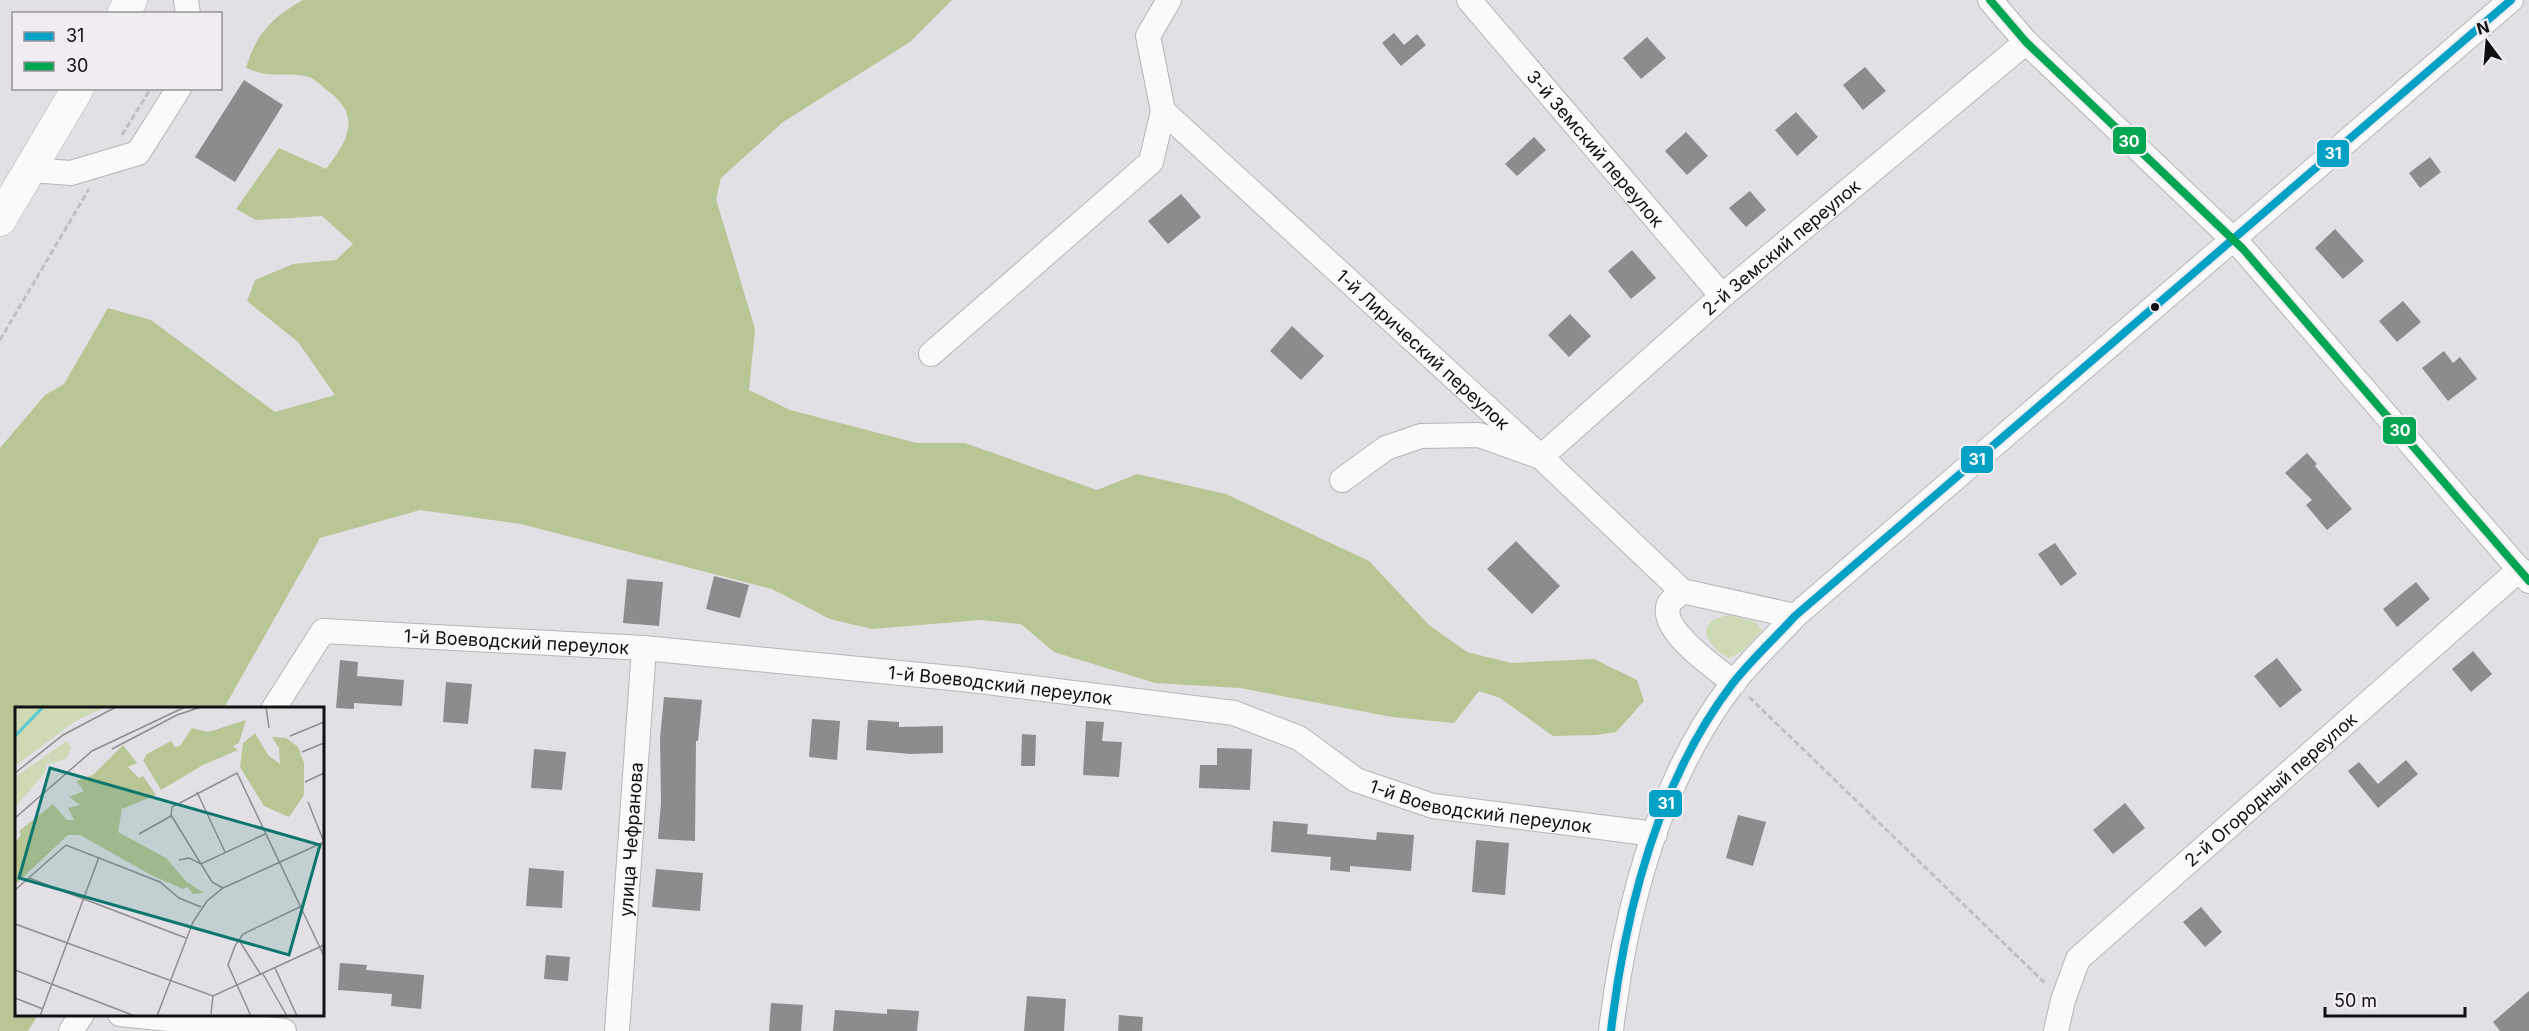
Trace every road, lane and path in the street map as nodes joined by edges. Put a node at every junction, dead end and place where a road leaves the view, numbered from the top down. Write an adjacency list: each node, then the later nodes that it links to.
1 (1168, 0): 9 (street)
2 (1469, 0): 14 (street, 3-й Земский переулок)
3 (1990, 0): 5 (street)
4 (2511, 0): 13 (street)
5 (2026, 42): 13 (street); 14 (street, 2-й Земский переулок)
6 (77, 90): 11 (main road)
7 (150, 90): 10 (path)
8 (178, 90): 10 (street)
9 (1163, 111): 16 (street); 17 (street, 1-й Лирический переулок)
10 (105, 163): 11 (street); 15 (path)
11 (30, 170): 12 (main road)
12 (0, 220)
13 (2235, 240): 19 (street); 21 (street)
14 (1722, 296): 17 (street, 2-й Земский переулок)
15 (0, 340)
16 (931, 354)
17 (1541, 457): 18 (street); 20 (street, 1-й Лирический переулок)
18 (1342, 480)
19 (2524, 575): 28 (street, 2-й Огородный переулок)
20 (1682, 591): 21 (street); 23 (street)
21 (1795, 616): 23 (street)
22 (644, 648): 24 (street, 1-й Воеводский переулок); 25 (street, 1-й Воеводский переулок); 31 (street, улица Чефранова)
23 (1734, 683): 25 (street); 28 (path)
24 (275, 707)
25 (1655, 834): 32 (street)
26 (81, 1016): 29 (street)
27 (139, 1016): 30 (street)
28 (2061, 1021)
29 (71, 1031)
30 (284, 1031)
31 (617, 1031)
32 (1611, 1031)

